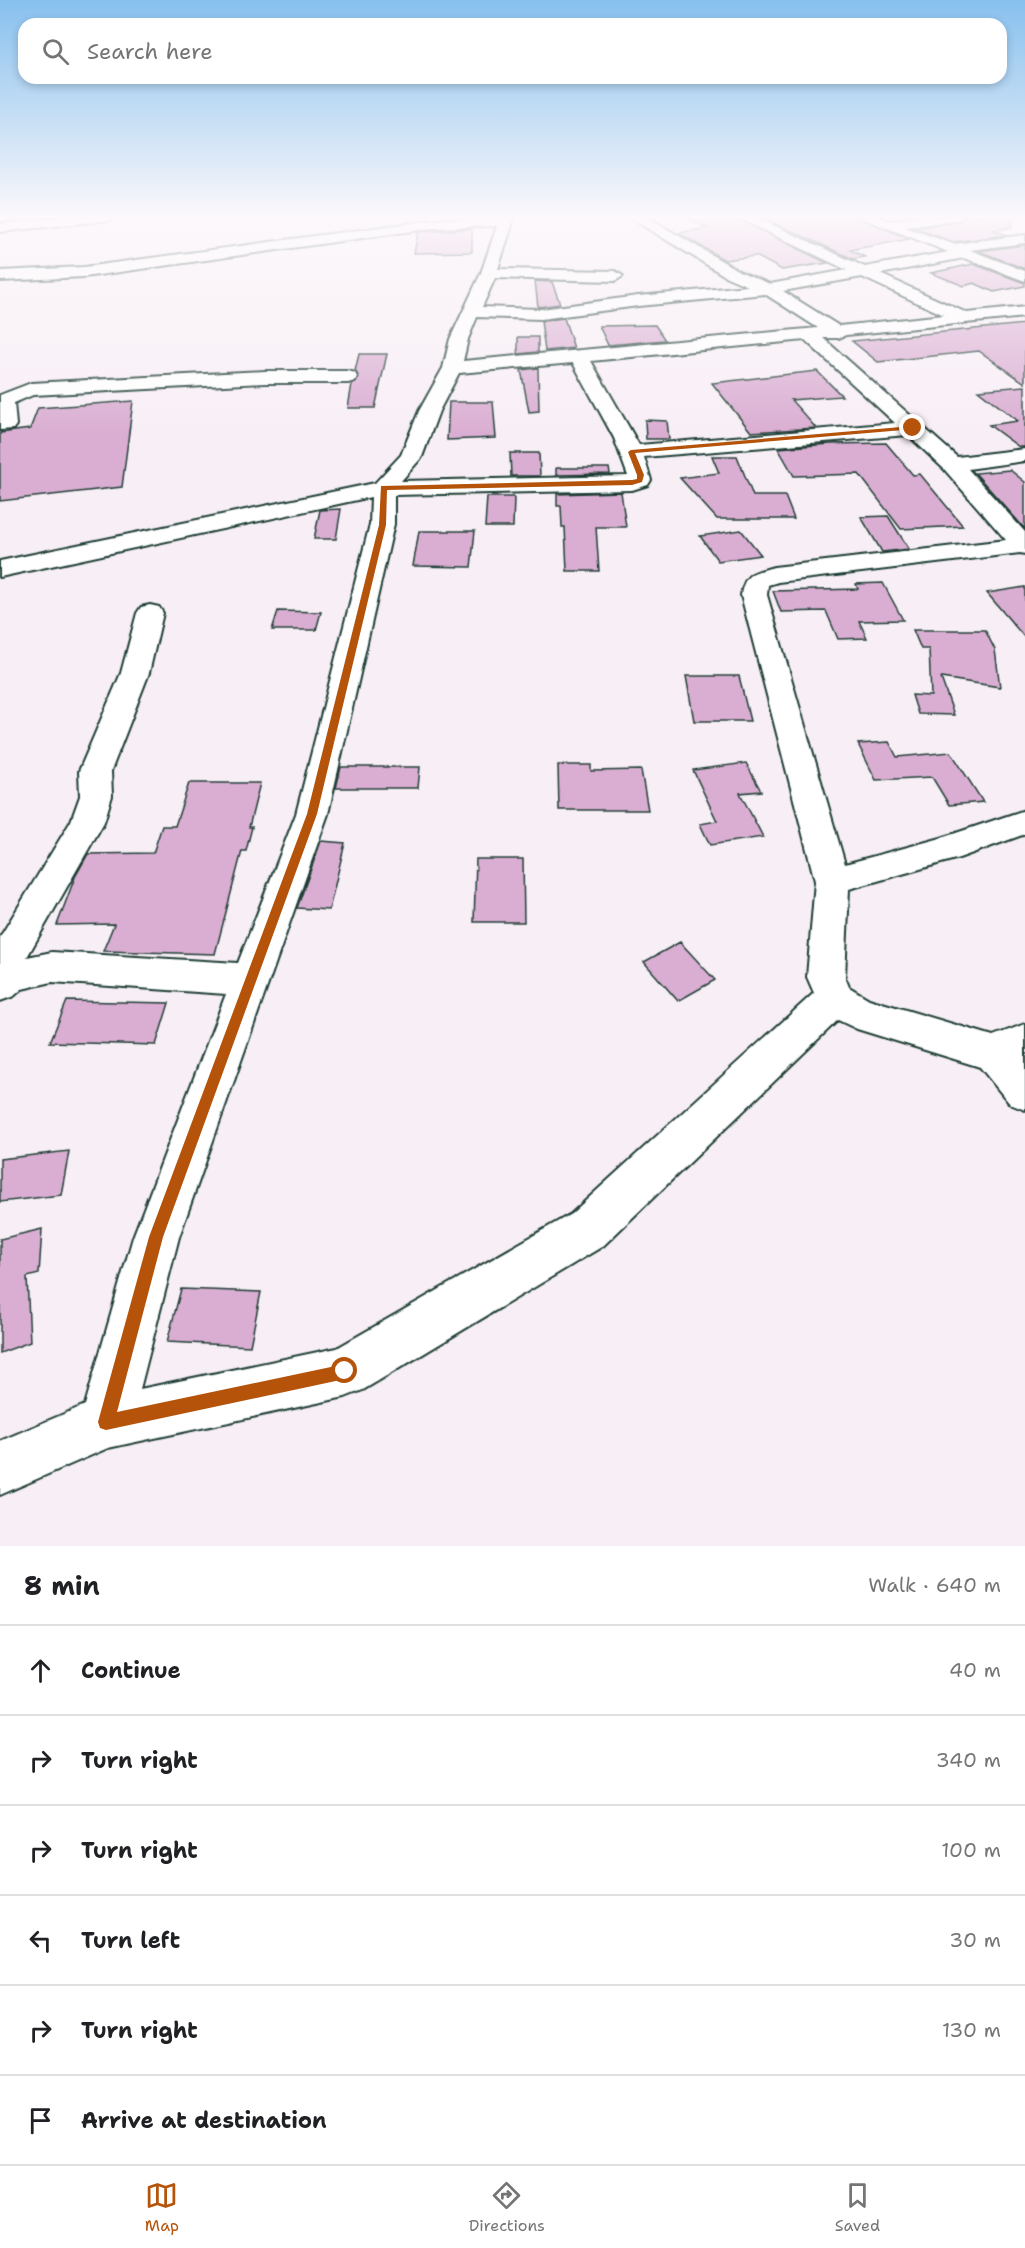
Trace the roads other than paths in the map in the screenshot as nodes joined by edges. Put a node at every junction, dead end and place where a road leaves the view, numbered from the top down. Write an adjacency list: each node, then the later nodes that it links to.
1 (482, 288): 5 (street)
2 (773, 288): 4 (street)
3 (899, 288): 6 (street)
4 (768, 289): 5 (street); 8 (street)
5 (471, 312): 11 (street)
6 (962, 317): 7 (street); 8 (street)
7 (1021, 321)
8 (839, 333): 9 (street)
9 (810, 335): 10 (street); 15 (street)
10 (579, 357): 11 (street); 16 (street)
11 (452, 368): 18 (street)
12 (348, 377): 13 (street)
13 (2, 402): 14 (street)
14 (6, 426)
15 (913, 428): 16 (street); 19 (street)
16 (631, 452): 20 (street)
17 (1025, 456): 19 (street)
18 (430, 463): 20 (street); 21 (street)
19 (952, 464): 22 (street)
20 (499, 486): 21 (street)
21 (383, 488): 23 (street); 28 (street)
22 (1024, 546): 26 (street)
23 (0, 569)
24 (150, 613): 27 (street)
25 (1025, 822): 26 (street)
26 (832, 881): 30 (street)
27 (0, 970)
28 (251, 980): 29 (street); 33 (street)
29 (0, 985)
30 (835, 998): 31 (street); 33 (street)
31 (1010, 1048): 32 (street)
32 (1025, 1091)
33 (106, 1422): 34 (street)
34 (0, 1468)

